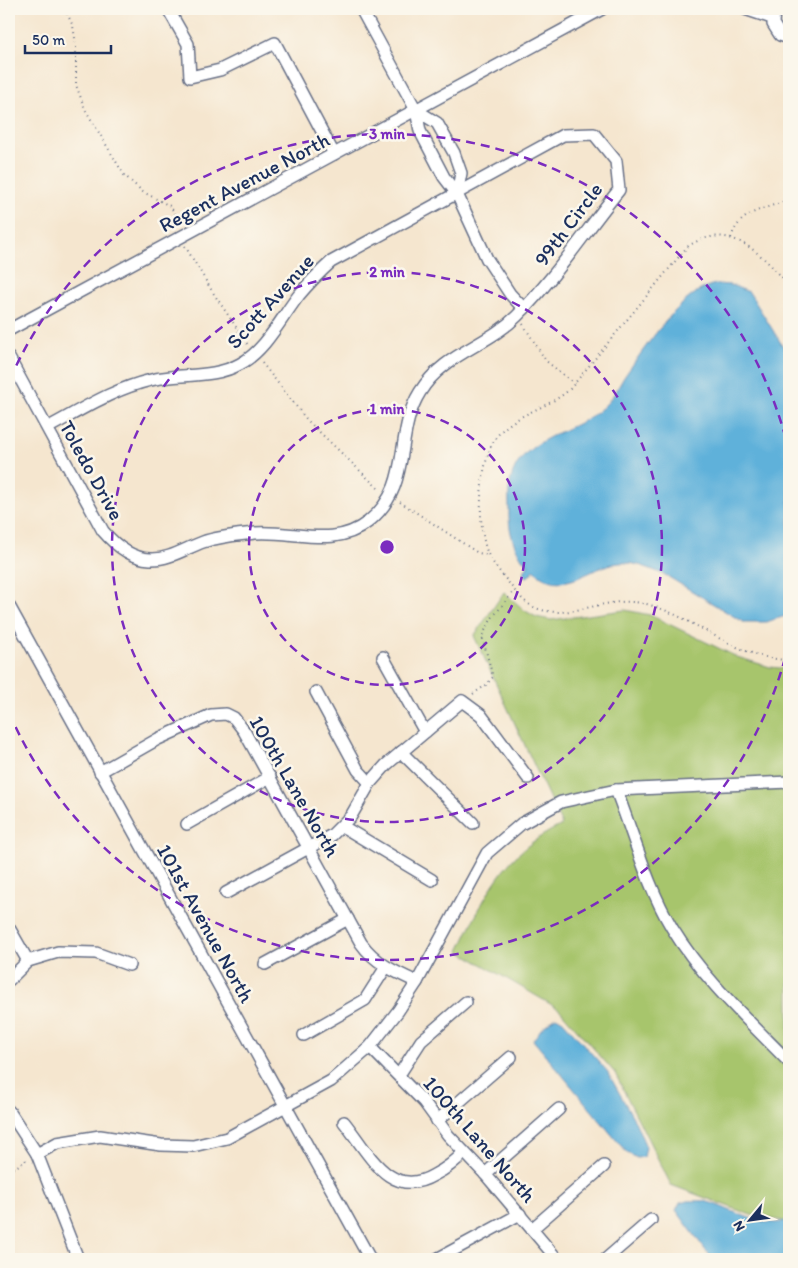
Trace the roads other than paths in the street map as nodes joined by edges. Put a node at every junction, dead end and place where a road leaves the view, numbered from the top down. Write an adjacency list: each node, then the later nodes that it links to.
1 (168, 9): 8 (street)
2 (361, 9): 7 (street)
3 (602, 9): 7 (street, Regent Avenue North)
4 (745, 9): 5 (street)
5 (773, 13): 6 (street)
6 (789, 38)
7 (416, 110): 8 (street, Regent Avenue North); 9 (street); 9 (street)
8 (334, 154): 11 (street, Regent Avenue North)
9 (457, 194): 10 (street); 10 (street, 99th Circle); 13 (street, Scott Avenue)
10 (521, 312): 13 (street, Toledo Drive)
11 (9, 330)
12 (9, 358): 13 (street, Toledo Drive)
13 (47, 428)
14 (9, 606): 19 (street, 101st Avenue North)
15 (383, 657): 17 (street)
16 (316, 692): 23 (street)
17 (425, 732): 18 (street); 21 (street)
18 (401, 752): 23 (street); 25 (street)
19 (100, 772): 20 (street, 100th Lane North); 45 (street, 101st Avenue North)
20 (270, 777): 26 (street); 28 (street, 100th Lane North)
21 (528, 778)
22 (789, 782): 24 (street)
23 (370, 784): 27 (street)
24 (616, 790): 38 (street); 43 (street)
25 (473, 823)
26 (187, 824)
27 (342, 826): 28 (street); 29 (street)
28 (310, 847): 30 (street); 31 (street, 100th Lane North)
29 (432, 880)
30 (226, 893)
31 (348, 919): 34 (street); 36 (street, 100th Lane North)
32 (9, 928): 33 (street)
33 (28, 961): 35 (street); 37 (street)
34 (265, 964)
35 (128, 965)
36 (386, 967): 38 (street, 100th Lane North); 40 (street)
37 (9, 980)
38 (416, 982): 41 (street)
39 (466, 1002): 44 (street)
40 (304, 1035)
41 (370, 1047): 44 (street, 100th Lane North); 45 (street)
42 (511, 1057): 48 (street)
43 (789, 1062)
44 (399, 1075): 48 (street, 100th Lane North)
45 (286, 1106): 51 (street); 58 (street, 101st Avenue North)
46 (559, 1109): 53 (street)
47 (9, 1111): 51 (street)
48 (437, 1120): 50 (street, 100th Lane North)
49 (344, 1122): 50 (street)
50 (464, 1152): 53 (street, 100th Lane North)
51 (37, 1154): 57 (street)
52 (604, 1166): 56 (street)
53 (485, 1174): 54 (street, 100th Lane North)
54 (520, 1214): 56 (street, 100th Lane North); 59 (street)
55 (651, 1220): 61 (street)
56 (532, 1229): 60 (street, 100th Lane North)
57 (78, 1259)
58 (370, 1259)
59 (436, 1259)
60 (557, 1259)
61 (606, 1259)

